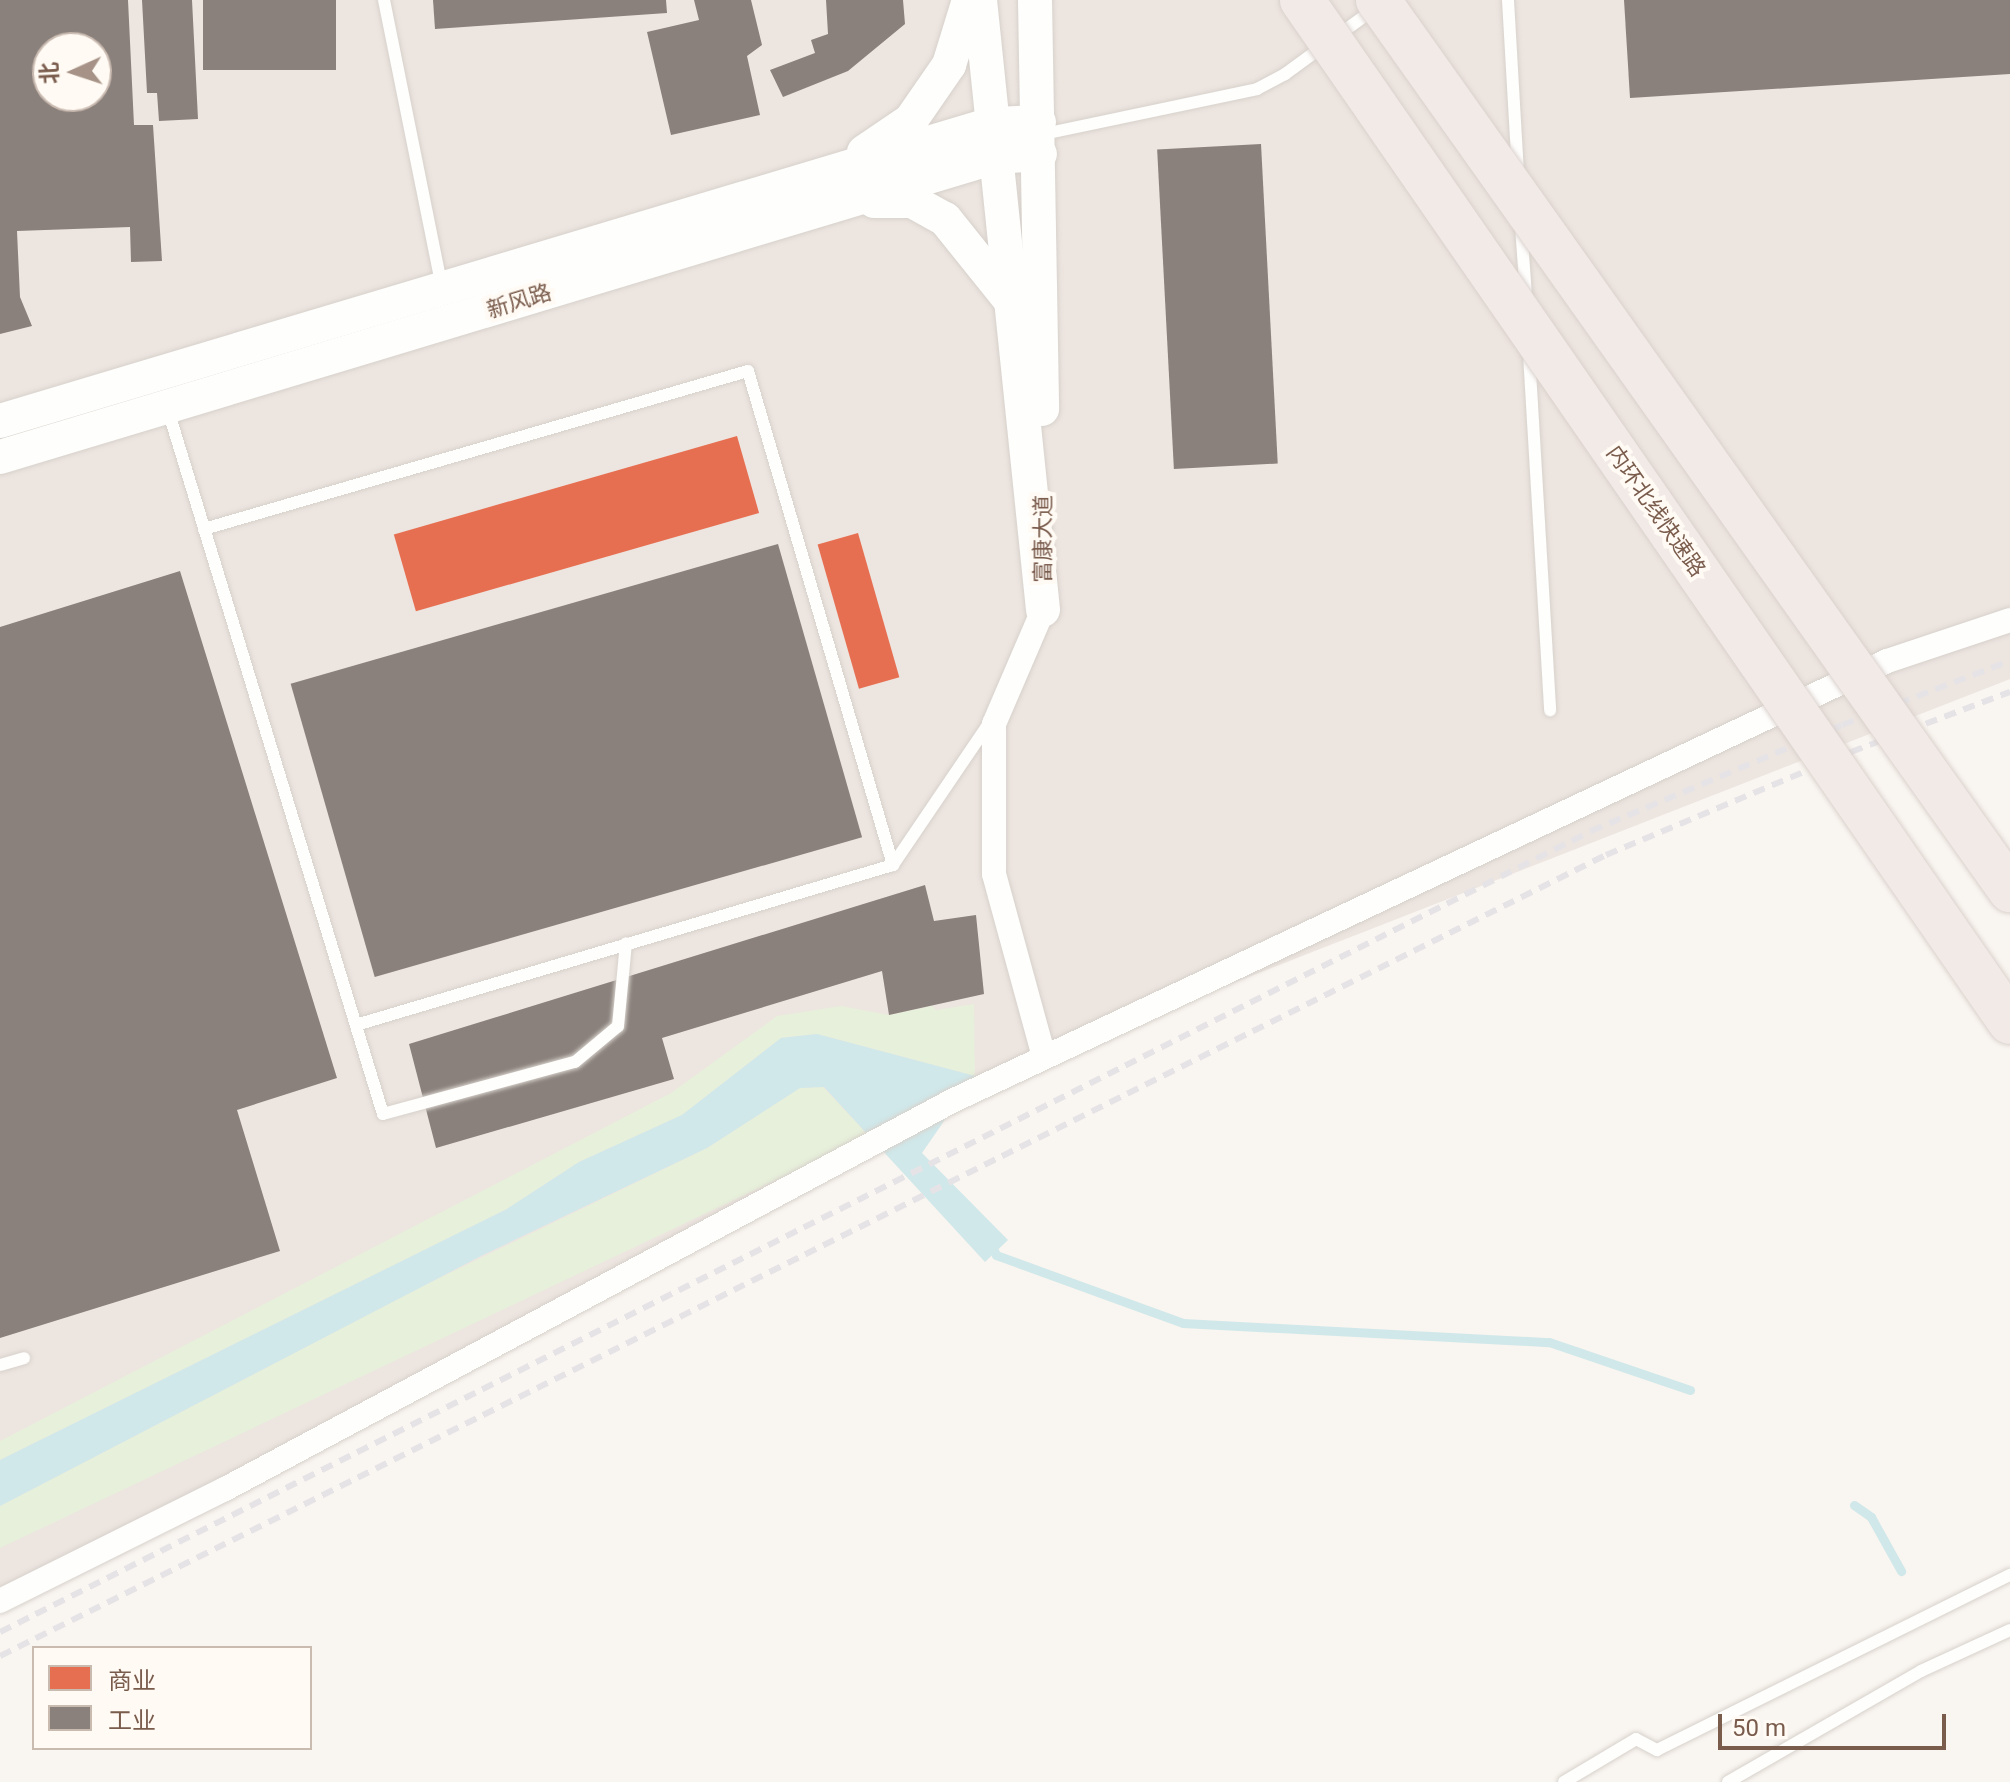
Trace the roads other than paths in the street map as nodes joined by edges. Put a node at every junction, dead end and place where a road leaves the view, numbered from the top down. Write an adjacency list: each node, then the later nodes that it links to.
1 (384, 0): 13 (lane)
2 (969, 0): 12 (main road)
3 (980, 0): 9 (main road, 富康大道)
4 (1035, 0): 10 (main road, 富康大道)
5 (1302, 0): 26 (highway, 内环北线快速路, bridge)
6 (1378, 0): 24 (highway, bridge)
7 (1386, 0): 10 (lane)
8 (1508, 0): 22 (lane)
9 (992, 124): 10 (main road, 新风路); 11 (main road, 富康大道); 12 (main road, 新风路)
10 (1040, 137): 11 (main road, 新风路); 19 (main road, 富康大道)
11 (995, 157): 12 (main road, 新风路); 14 (main road, 富康大道)
12 (844, 185): 13 (main road, 新风路); 14 (main road); 15 (main road, 新风路)
13 (443, 288): 16 (main road, 新风路)
14 (1011, 301): 19 (main road, 富康大道)
15 (167, 407): 17 (main road, 新风路); 18 (lane)
16 (0, 421)
17 (0, 457)
18 (204, 529): 23 (lane); 27 (lane)
19 (1043, 610): 21 (street)
20 (2010, 620): 28 (street)
21 (1002, 705): 23 (lane); 28 (street)
22 (1550, 710)
23 (893, 865): 25 (lane)
24 (2010, 890)
25 (626, 943): 27 (lane); 27 (lane)
26 (2010, 1022)
27 (356, 1025)
28 (1044, 1057): 32 (street)
29 (24, 1358): 30 (lane)
30 (0, 1365)
31 (2010, 1575): 34 (lane)
32 (0, 1601)
33 (2010, 1630): 35 (lane)
34 (1564, 1782)
35 (1728, 1782)

